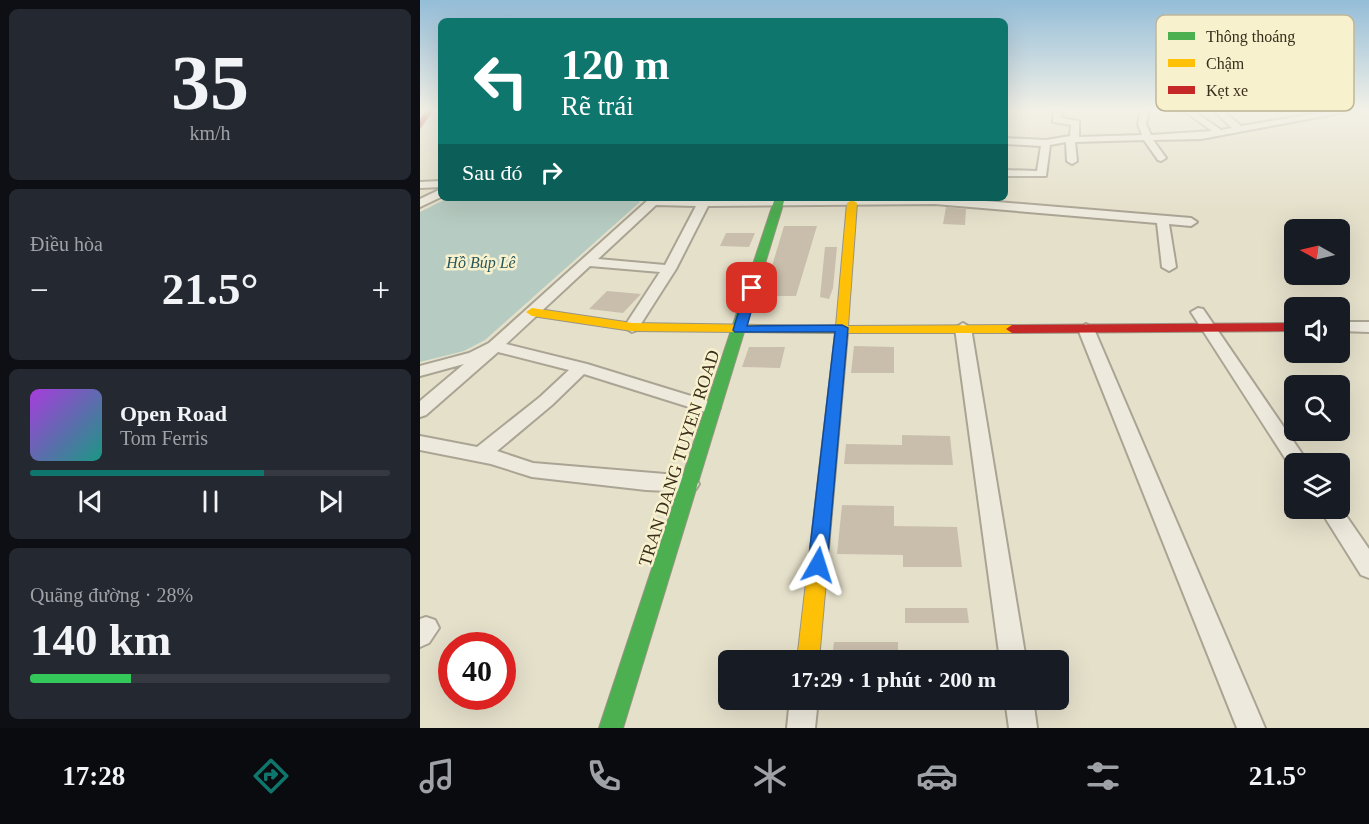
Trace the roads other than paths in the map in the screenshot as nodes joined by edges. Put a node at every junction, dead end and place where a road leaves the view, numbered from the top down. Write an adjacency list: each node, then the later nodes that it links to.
1 (1046, 143): 6 (street)
2 (1072, 144): 5 (street)
3 (1152, 144): 4 (street)
4 (1161, 158)
5 (1072, 161)
6 (1008, 173)
7 (438, 184): 8 (street)
8 (420, 185)
9 (438, 194): 17 (street)
10 (651, 201): 20 (street)
11 (704, 201): 22 (street)
12 (779, 201): 33 (street, TRAN DANG TUYEN ROAD)
13 (803, 201): 16 (street)
14 (910, 201): 16 (street)
15 (950, 201): 18 (street)
16 (852, 203): 30 (street)
17 (420, 204)
18 (1163, 220): 19 (street); 21 (street)
19 (1191, 222)
20 (588, 262): 22 (street); 23 (street)
21 (1169, 267)
22 (669, 269): 25 (street)
23 (532, 312): 25 (street); 34 (street)
24 (1198, 312): 26 (street)
25 (632, 327): 33 (street)
26 (1209, 327): 27 (street); 32 (street); 40 (street)
27 (1284, 327)
28 (1350, 327): 29 (street)
29 (1369, 327)
30 (842, 328): 31 (street); 33 (street); 45 (street)
31 (963, 328): 32 (street); 46 (street)
32 (1086, 329): 52 (street)
33 (739, 330): 37 (street, TRAN DANG TUYEN ROAD)
34 (495, 346): 35 (street); 36 (street); 38 (street)
35 (581, 368): 37 (street); 41 (street)
36 (420, 371)
37 (711, 408): 42 (street, TRAN DANG TUYEN ROAD)
38 (420, 411)
39 (420, 443): 41 (street)
40 (1292, 453)
41 (480, 454): 42 (street)
42 (689, 484): 49 (street, TRAN DANG TUYEN ROAD)
43 (1336, 519): 44 (street)
44 (1369, 568)
45 (809, 650)
46 (1011, 650)
47 (803, 710): 50 (street)
48 (1021, 710): 51 (street)
49 (611, 728)
50 (801, 728)
51 (1023, 728)
52 (1251, 728)

